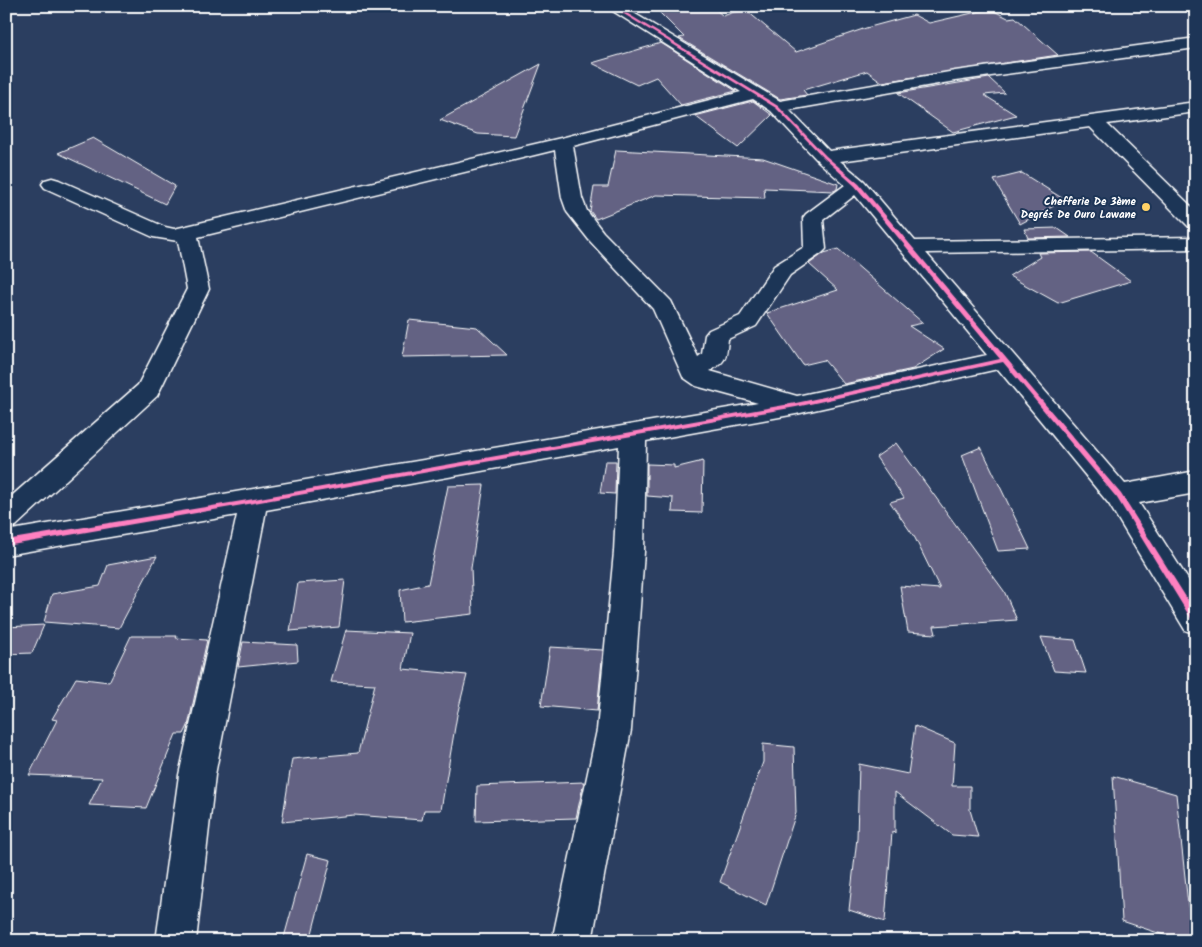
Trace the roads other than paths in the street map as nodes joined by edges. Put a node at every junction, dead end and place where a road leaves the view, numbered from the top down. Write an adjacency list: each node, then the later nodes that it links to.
1 (612, 6): 3 (street)
2 (1196, 43): 5 (street)
3 (757, 93): 5 (street); 7 (street)
4 (1196, 106): 6 (street)
5 (778, 107): 8 (street)
6 (1092, 120): 8 (street); 11 (street)
7 (563, 144): 12 (street); 16 (street)
8 (825, 158): 10 (street)
9 (52, 184): 12 (street)
10 (857, 185): 14 (street); 16 (street)
11 (1196, 223)
12 (187, 234): 22 (street)
13 (1196, 243): 14 (street)
14 (910, 247): 15 (street)
15 (1004, 360): 17 (street); 20 (street)
16 (692, 372): 17 (street)
17 (796, 405): 18 (street)
18 (633, 433): 21 (street); 26 (street)
19 (1196, 482): 20 (street)
20 (1119, 496): 24 (street)
21 (254, 501): 23 (street); 25 (street)
22 (6, 518)
23 (6, 543)
24 (1196, 620)
25 (176, 941)
26 (572, 941)

